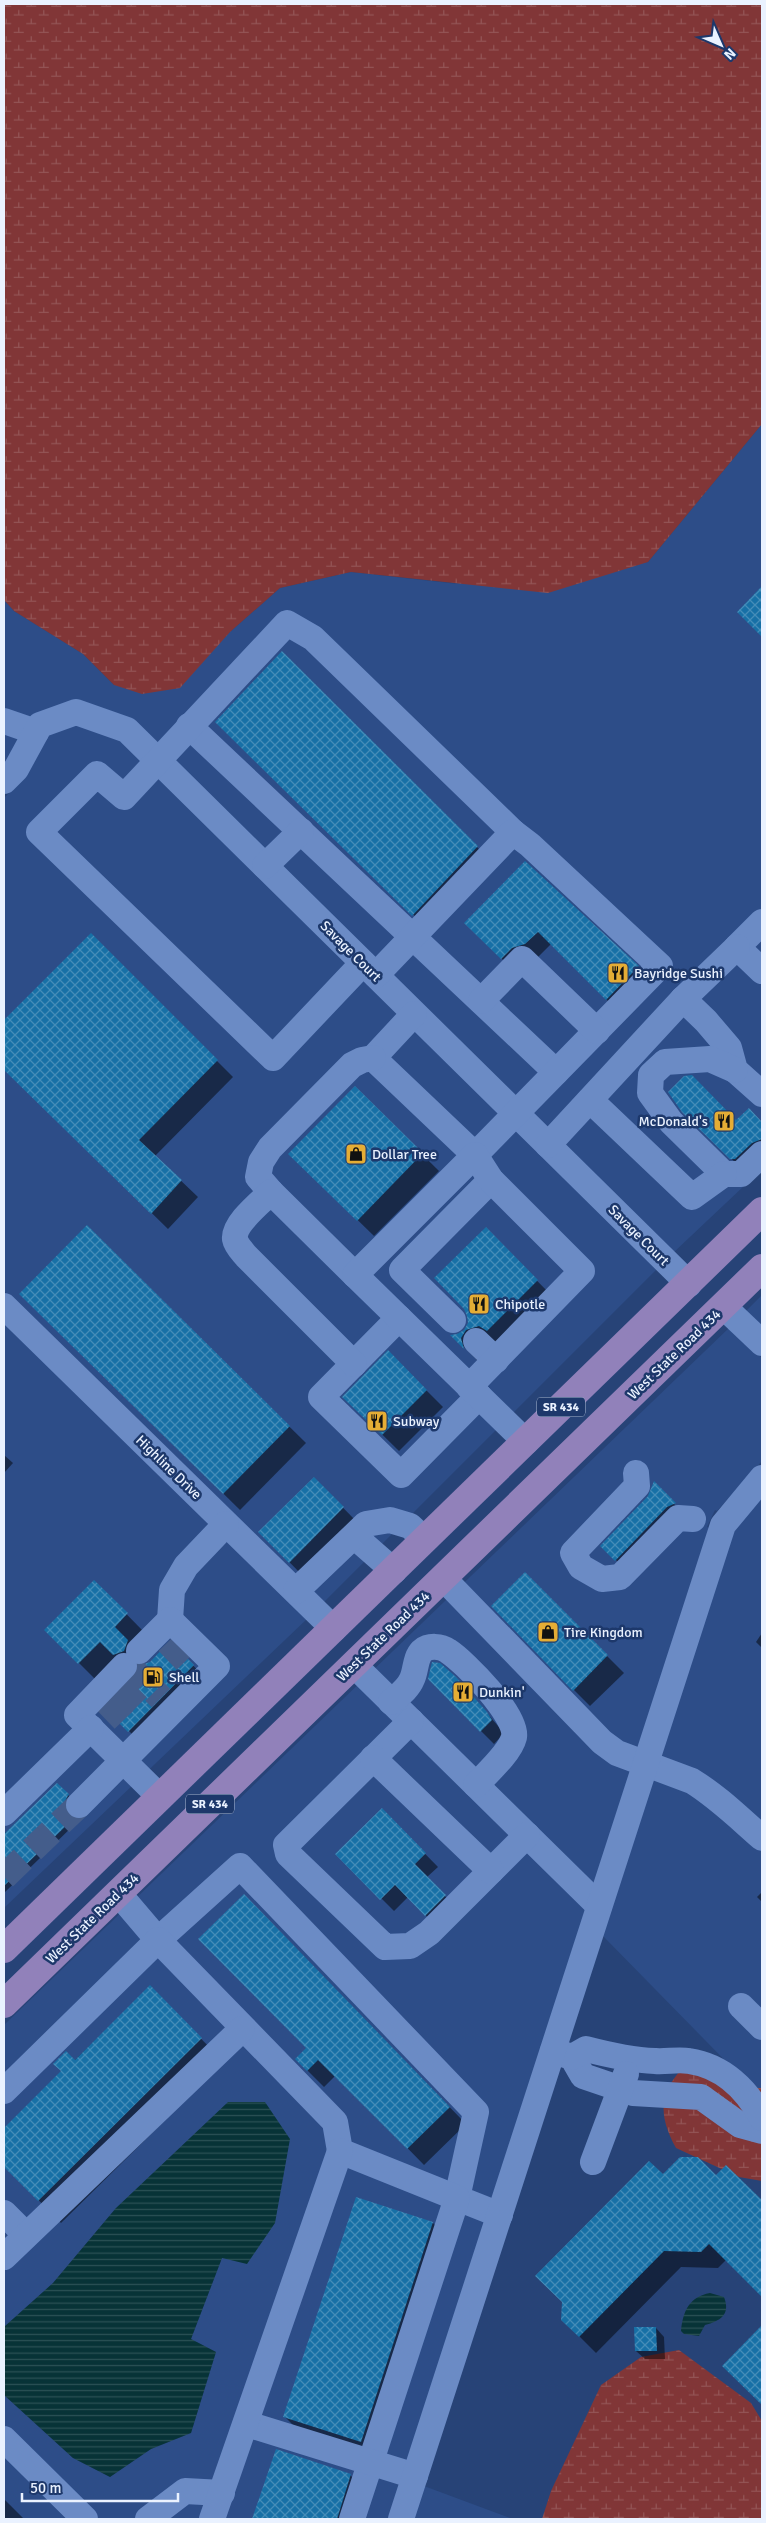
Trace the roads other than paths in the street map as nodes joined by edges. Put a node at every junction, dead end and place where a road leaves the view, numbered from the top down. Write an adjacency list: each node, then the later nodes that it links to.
1 (4, 721): 3 (street)
2 (189, 726): 4 (street); 6 (street); 7 (street)
3 (36, 732): 4 (street, Savage Court); 5 (street, Savage Court)
4 (157, 760): 8 (street, Savage Court); 12 (street)
5 (4, 781)
6 (300, 831): 8 (street); 10 (street)
7 (513, 832): 10 (street); 17 (street)
8 (265, 866): 12 (street, Savage Court)
9 (762, 922): 11 (street)
10 (413, 937): 12 (street); 15 (street)
11 (737, 947): 13 (street); 14 (street)
12 (369, 969): 16 (street, Savage Court)
13 (762, 971)
14 (683, 1000): 19 (street); 22 (street)
15 (481, 1001): 17 (street); 20 (street)
16 (414, 1014): 18 (street); 23 (street, Savage Court)
17 (597, 1031): 20 (street)
18 (373, 1058): 26 (street); 29 (street)
19 (735, 1070): 21 (street); 27 (street)
20 (556, 1072): 23 (street)
21 (762, 1094)
22 (590, 1100): 24 (street); 27 (street)
23 (515, 1112): 24 (street, Savage Court); 26 (street)
24 (548, 1145): 34 (street, Savage Court)
25 (762, 1154): 27 (street)
26 (475, 1155): 28 (street); 33 (street)
27 (724, 1174)
28 (491, 1180): 38 (street); 42 (street)
29 (271, 1192): 33 (street); 43 (street)
30 (762, 1211): 31 (main road, SR 434)
31 (736, 1238): 34 (main road, SR 434); 36 (main road)
32 (762, 1268): 36 (main road, West State Road 434 / SR 434)
33 (355, 1275): 37 (street)
34 (689, 1284): 41 (main road); 45 (main road, SR 434)
35 (4, 1306): 49 (street, Highline Drive)
36 (723, 1306): 40 (street); 41 (main road, West State Road 434 / SR 434)
37 (399, 1318): 43 (street); 44 (street)
38 (453, 1320)
39 (476, 1341): 42 (street)
40 (762, 1343)
41 (679, 1349): 53 (main road, West State Road 434 / SR 434)
42 (496, 1360): 44 (street)
43 (354, 1364): 44 (street)
44 (474, 1391): 45 (street)
45 (526, 1442): 51 (main road, SR 434)
46 (636, 1473): 48 (street)
47 (762, 1478): 63 (street)
48 (693, 1519)
49 (226, 1524): 54 (street, Highline Drive); 56 (street)
50 (354, 1536): 51 (street); 52 (street); 54 (street)
51 (425, 1540): 52 (main road, SR 434)
52 (394, 1570): 55 (main road, SR 434)
53 (443, 1578): 57 (main road, West State Road 434 / SR 434); 63 (street)
54 (296, 1591): 55 (street, Highline Drive)
55 (334, 1629): 65 (main road, SR 434)
56 (136, 1661): 60 (street); 62 (street)
57 (354, 1665): 58 (street); 71 (main road, West State Road 434 / SR 434)
58 (391, 1702): 59 (street); 64 (street)
59 (410, 1720): 61 (street); 64 (street)
60 (91, 1728): 62 (street); 67 (street)
61 (373, 1758): 70 (street); 70 (street)
62 (124, 1761): 65 (street); 66 (street)
63 (645, 1765): 69 (street); 72 (street)
64 (476, 1785): 68 (street)
65 (160, 1797): 74 (main road, SR 434)
66 (79, 1805)
67 (4, 1813)
68 (527, 1835): 70 (street); 72 (street)
69 (762, 1838)
70 (491, 1872)
71 (118, 1893): 73 (street); 75 (main road, West State Road 434 / SR 434)
72 (599, 1906): 79 (street)
73 (158, 1940): 78 (street); 82 (street); 89 (street)
74 (4, 1949)
75 (4, 2004)
76 (741, 2006): 77 (street)
77 (762, 2028)
78 (242, 2029): 87 (street); 92 (street)
79 (562, 2054): 80 (street); 83 (street); 91 (street)
80 (631, 2058): 81 (street); 83 (street)
81 (709, 2067): 84 (street); 85 (street)
82 (4, 2091)
83 (627, 2091): 84 (street); 88 (street)
84 (701, 2097): 86 (street)
85 (762, 2118)
86 (762, 2131)
87 (340, 2151): 89 (street); 94 (street)
88 (594, 2162)
89 (457, 2198): 91 (street); 96 (street)
90 (4, 2213): 92 (street)
91 (500, 2214): 97 (street)
92 (26, 2235): 93 (street)
93 (4, 2257)
94 (247, 2424): 96 (street); 98 (street)
95 (4, 2438): 99 (street)
96 (371, 2462): 97 (street); 102 (street)
97 (415, 2476): 103 (street)
98 (222, 2493): 100 (street); 101 (street)
99 (85, 2519)
100 (148, 2519)
101 (212, 2519)
102 (352, 2519)
103 (401, 2519)

